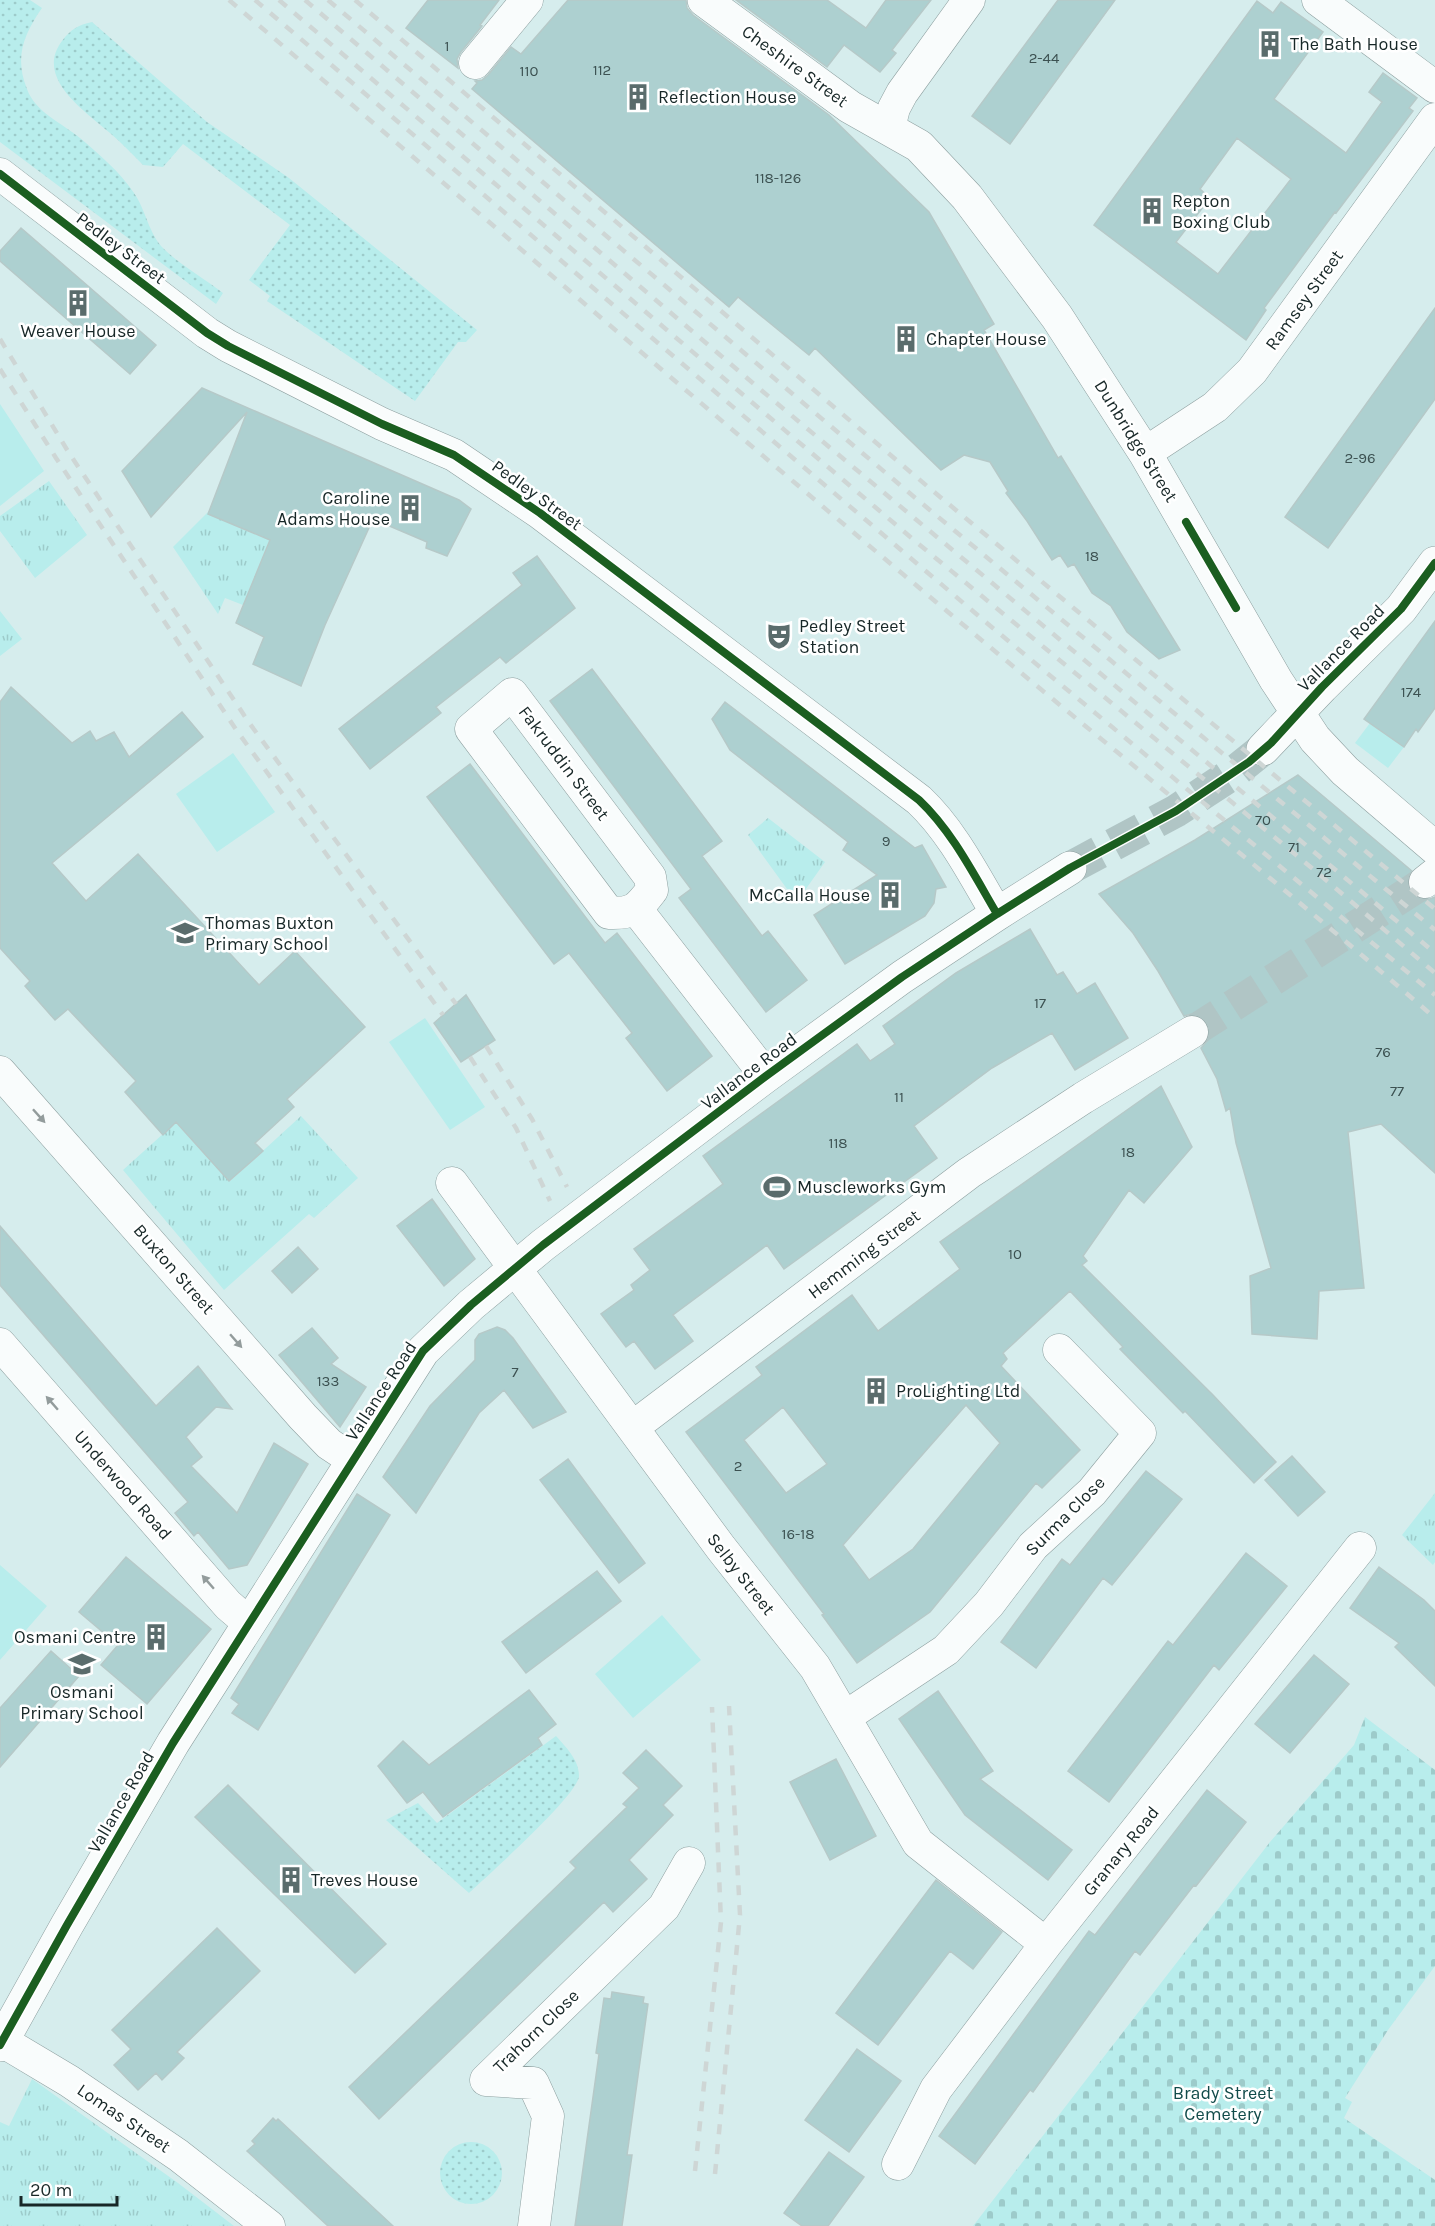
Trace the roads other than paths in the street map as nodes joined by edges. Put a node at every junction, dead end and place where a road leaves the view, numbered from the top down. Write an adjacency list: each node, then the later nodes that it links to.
1 (527, 0): 5 (street)
2 (704, 0): 8 (main road, Cheshire Street)
3 (969, 0): 8 (street)
4 (1318, 0): 6 (street)
5 (475, 63)
6 (1435, 87)
7 (1435, 119): 10 (street, Ramsey Street)
8 (889, 128): 10 (main road, Dunbridge Street)
9 (6, 189): 17 (street, Pedley Street)
10 (1145, 453): 12 (main road, Dunbridge Street)
11 (1435, 563): 12 (main road, Vallance Road)
12 (1298, 714): 13 (main road, Vallance Road); 14 (main road, Dunbridge Street)
13 (1263, 749)
14 (1435, 848)
15 (1070, 868): 17 (main road, Vallance Road)
16 (637, 910): 16 (street, Fakruddin Street); 20 (street)
17 (997, 914): 20 (main road, Vallance Road)
18 (1192, 1032): 25 (street, Hemming Street)
19 (0, 1072): 26 (street, Buxton Street, one-way to 26)
20 (766, 1076): 22 (main road, Vallance Road)
21 (452, 1183): 22 (street, Selby Street)
22 (515, 1268): 25 (street, Selby Street); 26 (main road, Vallance Road)
23 (0, 1344): 28 (street, Underwood Road, one-way to 23)
24 (1059, 1350): 29 (street, Surma Close)
25 (633, 1427): 29 (street, Selby Street)
26 (353, 1460): 28 (main road, Vallance Road)
27 (1360, 1548): 31 (street, Granary Road)
28 (249, 1623): 32 (main road, Vallance Road)
29 (845, 1717): 31 (street, Selby Street)
30 (689, 1863): 35 (street, Trahorn Close)
31 (1046, 1944): 33 (street, Granary Road)
32 (1, 2043): 34 (street, Lomas Street)
33 (898, 2164)
34 (269, 2226)
35 (534, 2226)

